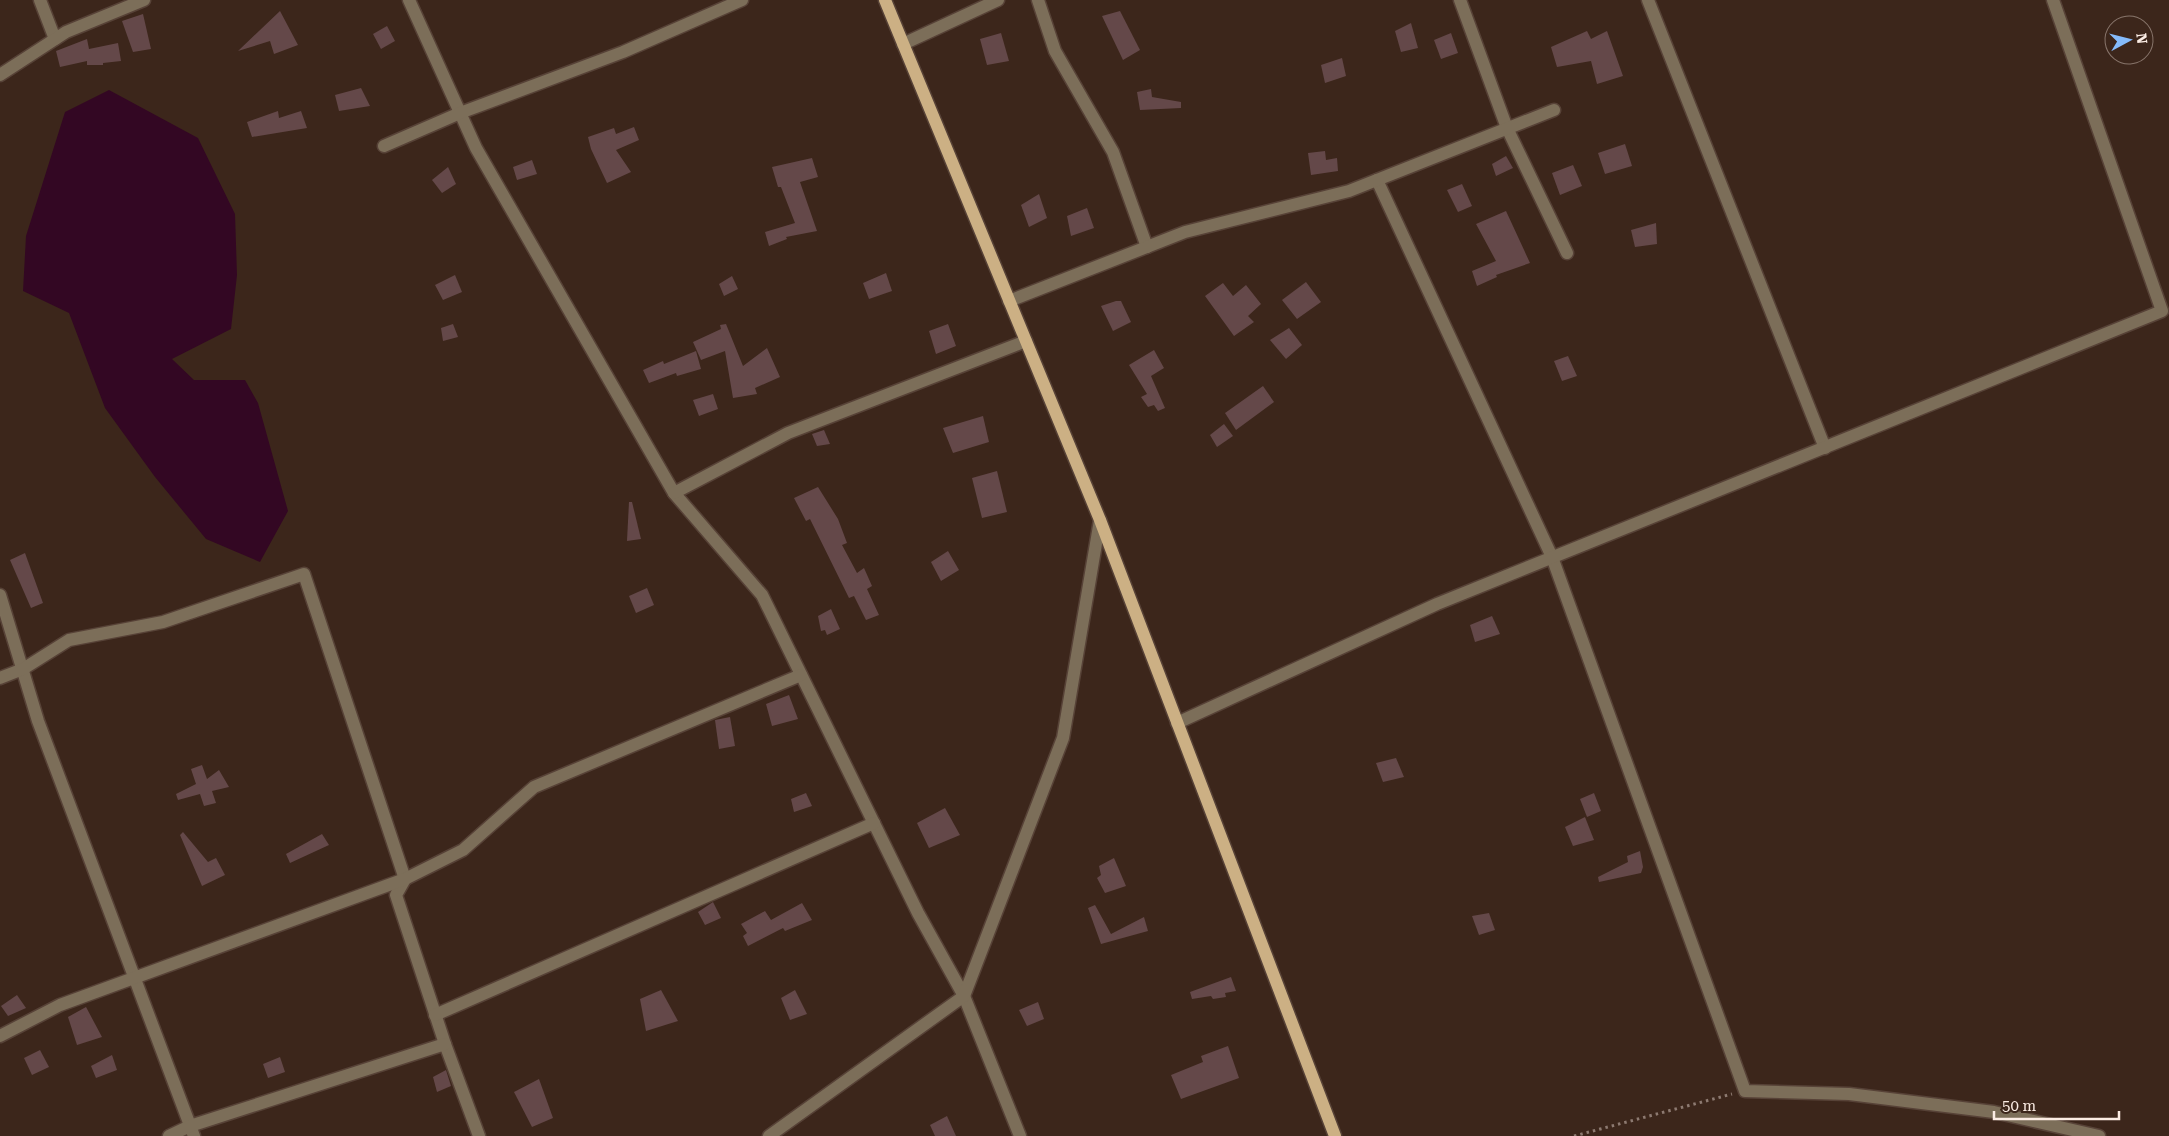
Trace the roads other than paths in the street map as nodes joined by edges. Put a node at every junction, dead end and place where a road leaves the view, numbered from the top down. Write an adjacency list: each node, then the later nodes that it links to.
1 (40, 0): 11 (street)
2 (144, 0): 11 (street)
3 (409, 0): 15 (street)
4 (742, 0): 15 (street)
5 (885, 0): 12 (main road)
6 (998, 0): 12 (street)
7 (1038, 0): 19 (street)
8 (1460, 0): 16 (street)
9 (1648, 0): 23 (street)
10 (2053, 0): 23 (street)
11 (55, 39): 13 (street)
12 (903, 44): 21 (main road)
13 (0, 75)
14 (1554, 110): 16 (street)
15 (460, 113): 17 (street); 24 (street)
16 (1507, 128): 18 (street); 20 (street)
17 (384, 146)
18 (1377, 180): 19 (street); 26 (street)
19 (1147, 247): 21 (street)
20 (1566, 252)
21 (1009, 301): 22 (main road)
22 (1026, 341): 24 (street); 25 (main road)
23 (1825, 448): 26 (street)
24 (674, 493): 29 (street)
25 (1100, 520): 31 (main road); 35 (street)
26 (1552, 558): 31 (street); 45 (street)
27 (0, 595): 28 (street)
28 (23, 669): 30 (street); 33 (street); 34 (street)
29 (801, 675): 32 (street); 33 (street)
30 (0, 678)
31 (1177, 723): 44 (main road)
32 (874, 823): 35 (street); 36 (street)
33 (405, 879): 34 (street); 36 (street)
34 (135, 977): 37 (street); 39 (street)
35 (964, 996): 42 (street); 43 (street)
36 (435, 1015): 38 (street)
37 (0, 1036)
38 (445, 1044): 39 (street); 41 (street)
39 (192, 1131): 40 (street)
40 (169, 1136)
41 (480, 1136)
42 (769, 1136)
43 (1020, 1136)
44 (1335, 1136)
45 (2099, 1136)

